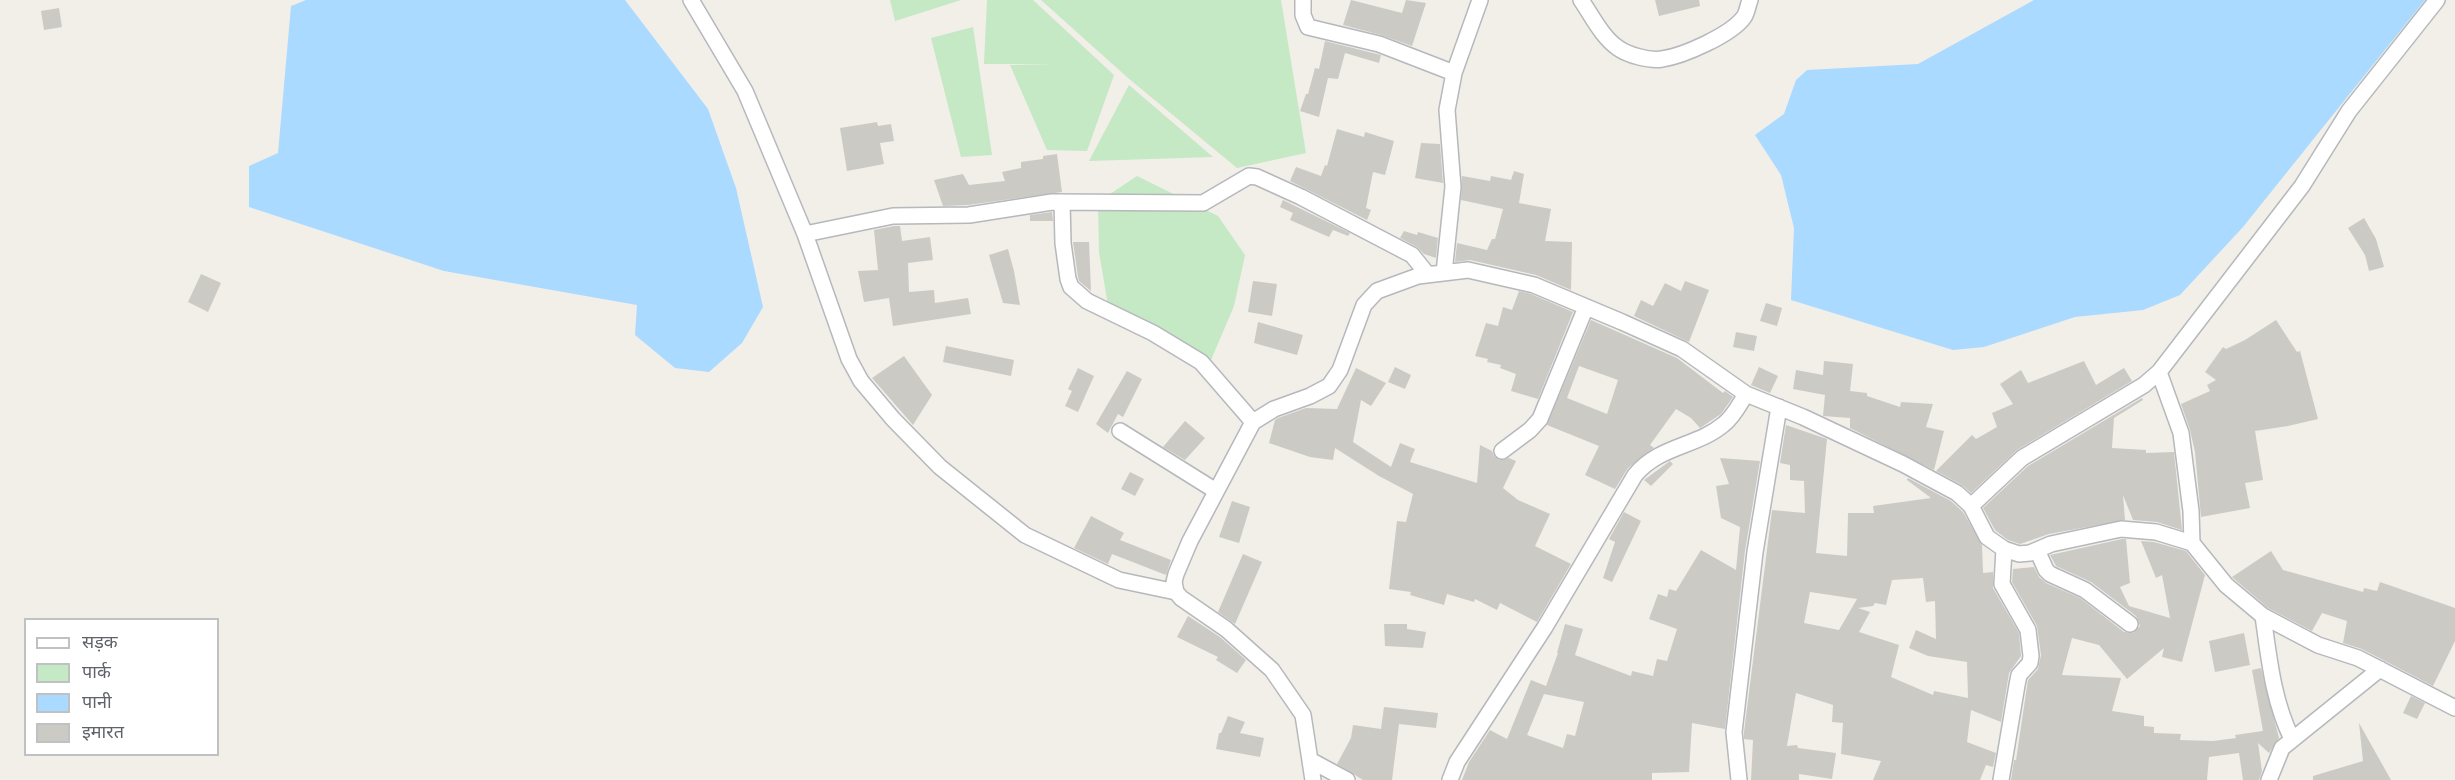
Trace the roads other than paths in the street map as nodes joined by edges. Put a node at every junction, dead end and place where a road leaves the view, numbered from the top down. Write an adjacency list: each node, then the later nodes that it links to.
1 (691, 0): 9 (street)
2 (1303, 0): 7 (street)
3 (1480, 0): 7 (street)
4 (1581, 0): 5 (street)
5 (1750, 0)
6 (2437, 0): 13 (street)
7 (1454, 73): 10 (street)
8 (1062, 202): 9 (street); 11 (street); 16 (street)
9 (805, 234): 24 (street)
10 (1444, 273): 11 (street); 12 (street)
11 (1428, 275): 16 (street)
12 (1586, 307): 14 (street); 18 (street)
13 (2159, 372): 20 (street); 21 (street)
14 (1746, 394): 15 (street); 33 (street)
15 (1779, 407): 20 (street); 34 (street)
16 (1253, 422): 19 (street)
17 (1120, 431): 19 (street)
18 (1502, 451)
19 (1216, 491): 24 (street)
20 (1971, 506): 22 (street)
21 (2192, 543): 23 (street); 25 (street)
22 (2004, 549): 23 (street); 35 (street)
23 (2037, 550): 26 (street)
24 (1176, 592): 30 (street)
25 (2263, 616): 27 (street); 29 (street)
26 (2130, 624)
27 (2380, 669): 28 (street); 29 (street)
28 (2455, 708)
29 (2292, 739): 36 (street)
30 (1310, 760): 31 (street); 32 (street)
31 (1312, 780)
32 (1347, 780)
33 (1450, 780)
34 (1739, 780)
35 (2001, 780)
36 (2269, 780)

